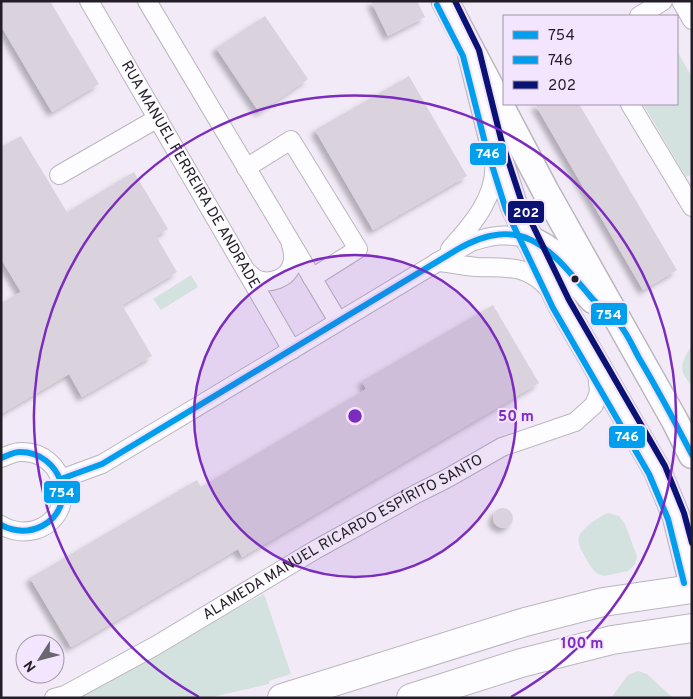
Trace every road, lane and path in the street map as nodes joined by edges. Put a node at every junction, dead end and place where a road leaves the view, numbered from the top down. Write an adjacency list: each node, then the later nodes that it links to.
1 (89, 1): 10 (street, RUA MANUEL FERREIRA DE ANDRADE)
2 (147, 1): 12 (street)
3 (444, 1): 8 (street)
4 (663, 1): 6 (street)
5 (681, 1): 7 (street)
6 (641, 15)
7 (692, 20)
8 (472, 53): 11 (street); 22 (street)
9 (631, 105): 14 (street)
10 (158, 118): 13 (street); 18 (street, RUA MANUEL FERREIRA DE ANDRADE)
11 (493, 141): 15 (street); 17 (street)
12 (246, 168): 16 (street); 19 (street)
13 (60, 175)
14 (692, 207)
15 (529, 240): 17 (street); 20 (street); 22 (street)
16 (291, 243): 18 (street); 19 (street)
17 (437, 262): 20 (street); 21 (street)
18 (246, 271): 23 (street, RUA MANUEL FERREIRA DE ANDRADE)
19 (312, 278): 21 (street)
20 (561, 304): 24 (street)
21 (338, 322): 23 (street)
22 (621, 326): 25 (street)
23 (292, 350): 27 (street)
24 (594, 362): 29 (street); 33 (street, ALAMEDA MANUEL RICARDO ESPÍRITO SANTO)
25 (692, 455)
26 (1, 458): 27 (street)
27 (61, 479): 28 (street)
28 (4, 531)
29 (690, 569)
30 (692, 589): 32 (highway)
31 (692, 628): 34 (highway)
32 (287, 696)
33 (54, 698)
34 (411, 698)

